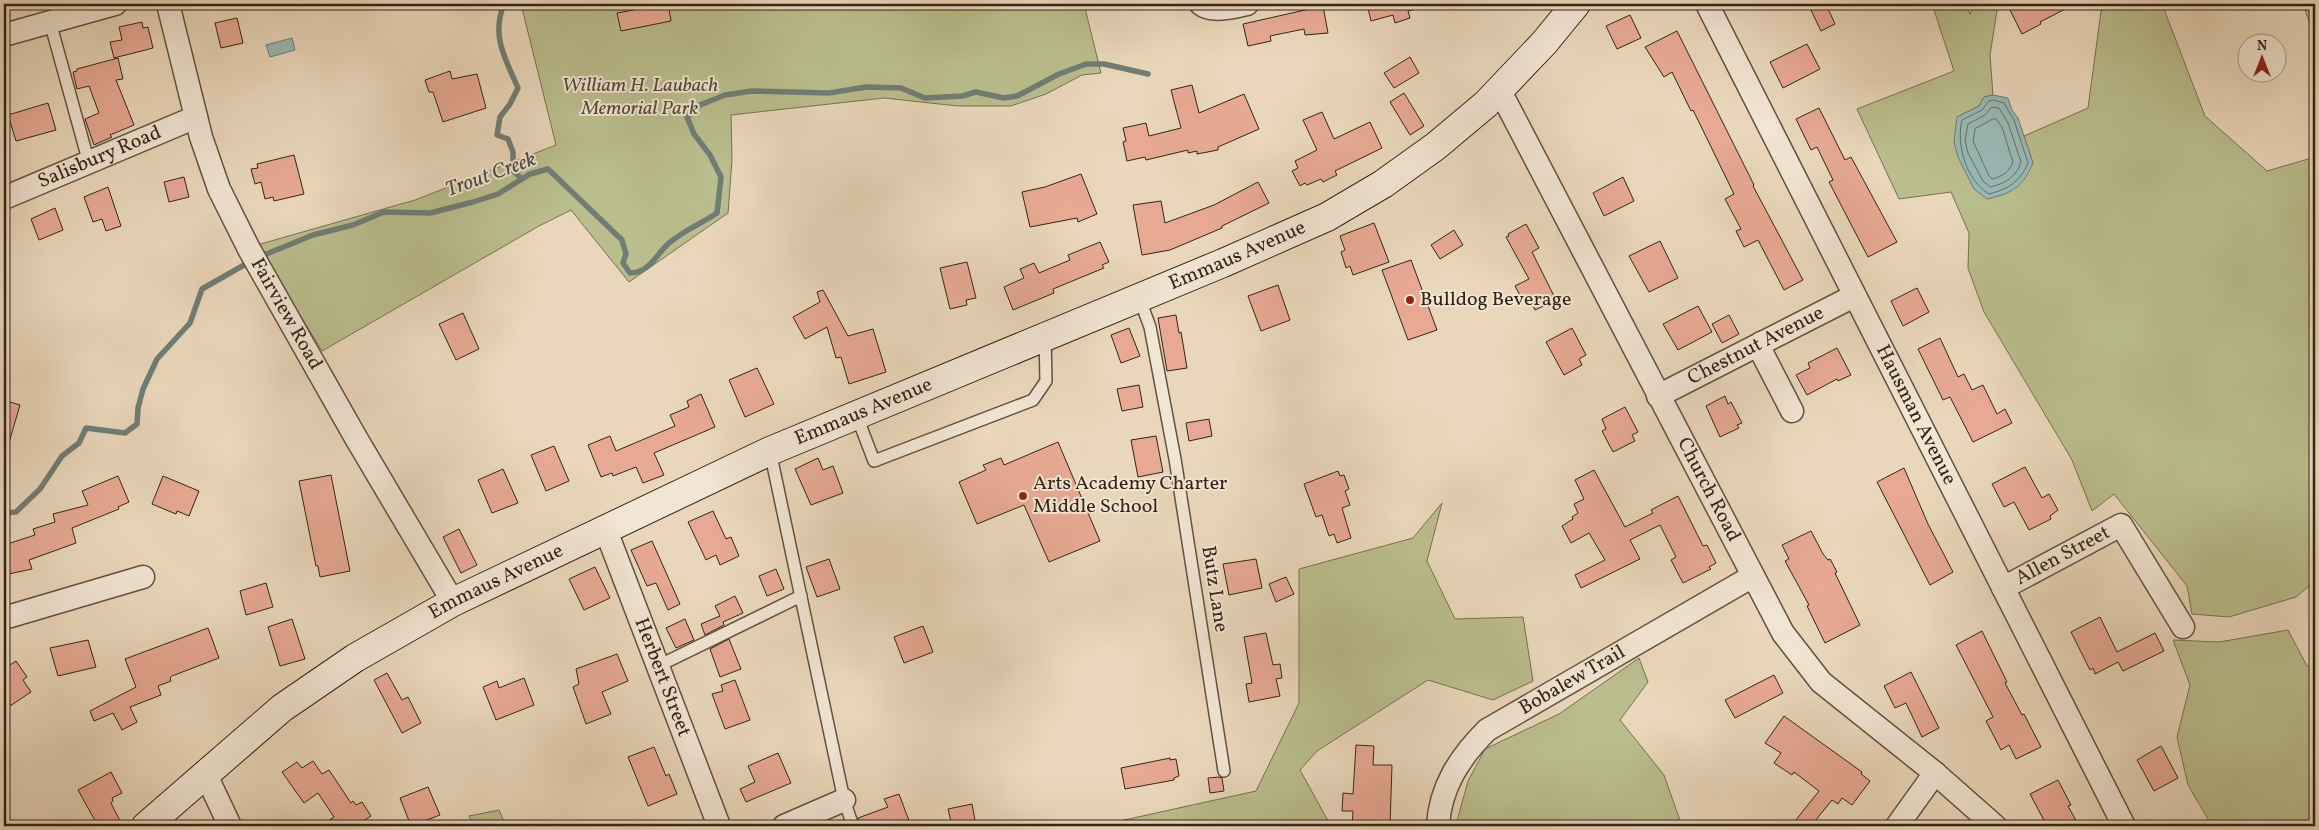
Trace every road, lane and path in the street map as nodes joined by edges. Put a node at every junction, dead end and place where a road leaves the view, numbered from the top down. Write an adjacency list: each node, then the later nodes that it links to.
1 (115, 4): 7 (street)
2 (168, 4): 10 (street, Fairview Road)
3 (1247, 4): 6 (street)
4 (1576, 4): 9 (main road, Emmaus Avenue)
5 (1707, 4): 13 (street, Hausman Avenue)
6 (1202, 5)
7 (50, 22): 8 (street); 11 (lane)
8 (4, 35)
9 (1500, 91): 14 (main road, Emmaus Avenue); 17 (street, Church Road)
10 (196, 117): 11 (street, Salisbury Road); 26 (street, Fairview Road)
11 (89, 163): 12 (street, Salisbury Road)
12 (4, 198)
13 (1854, 296): 16 (street, Chestnut Avenue); 24 (street, Hausman Avenue)
14 (1139, 297): 15 (main road, Emmaus Avenue); 30 (lane, Butz Lane)
15 (1045, 336): 19 (main road, Emmaus Avenue); 19 (lane)
16 (1761, 342): 17 (street, Chestnut Avenue); 18 (street)
17 (1658, 396): 22 (street, Church Road)
18 (1792, 411)
19 (856, 414): 20 (main road, Emmaus Avenue)
20 (770, 451): 21 (main road, Emmaus Avenue); 25 (lane)
21 (605, 528): 26 (main road, Emmaus Avenue); 29 (street, Herbert Street)
22 (1752, 576): 31 (street, Church Road); 39 (street, Bobalew Trail)
23 (143, 577): 27 (street)
24 (2003, 588): 28 (street, Allen Street); 42 (street, Hausman Avenue)
25 (801, 596): 29 (lane); 33 (lane)
26 (453, 602): 32 (main road, Emmaus Avenue)
27 (4, 618)
28 (2183, 627)
29 (658, 666): 36 (street, Herbert Street)
30 (1224, 771)
31 (1935, 773): 40 (street); 41 (street, Church Road)
32 (206, 775): 34 (main road, Emmaus Avenue); 35 (street)
33 (844, 800): 37 (street); 38 (lane)
34 (153, 824)
35 (230, 826)
36 (719, 826)
37 (784, 826)
38 (853, 826)
39 (1438, 826)
40 (1897, 826)
41 (1995, 826)
42 (2124, 826)

